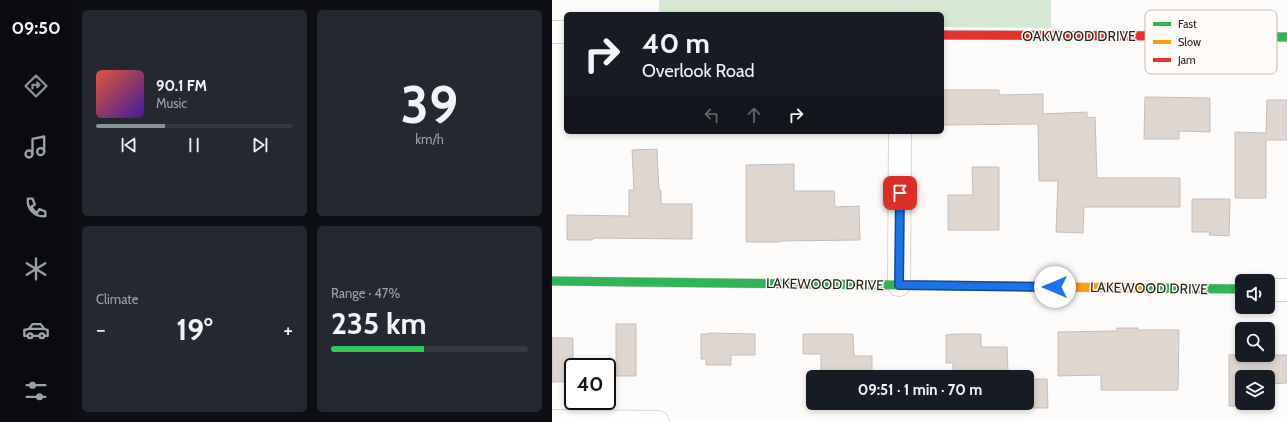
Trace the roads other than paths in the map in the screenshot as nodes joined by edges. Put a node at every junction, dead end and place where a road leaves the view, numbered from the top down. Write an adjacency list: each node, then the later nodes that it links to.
1 (552, 32): 2 (street)
2 (564, 32)
3 (944, 35): 4 (street, OAKWOOD DRIVE)
4 (1145, 36)
5 (1277, 37): 6 (street, OAKWOOD DRIVE)
6 (1287, 37)
7 (900, 134): 9 (street)
8 (552, 281): 9 (street, LAKEWOOD DRIVE)
9 (899, 285): 10 (street, LAKEWOOD DRIVE)
10 (1235, 289)
11 (1275, 290): 12 (street)
12 (1287, 290)
13 (552, 421): 14 (street)
14 (658, 422)

